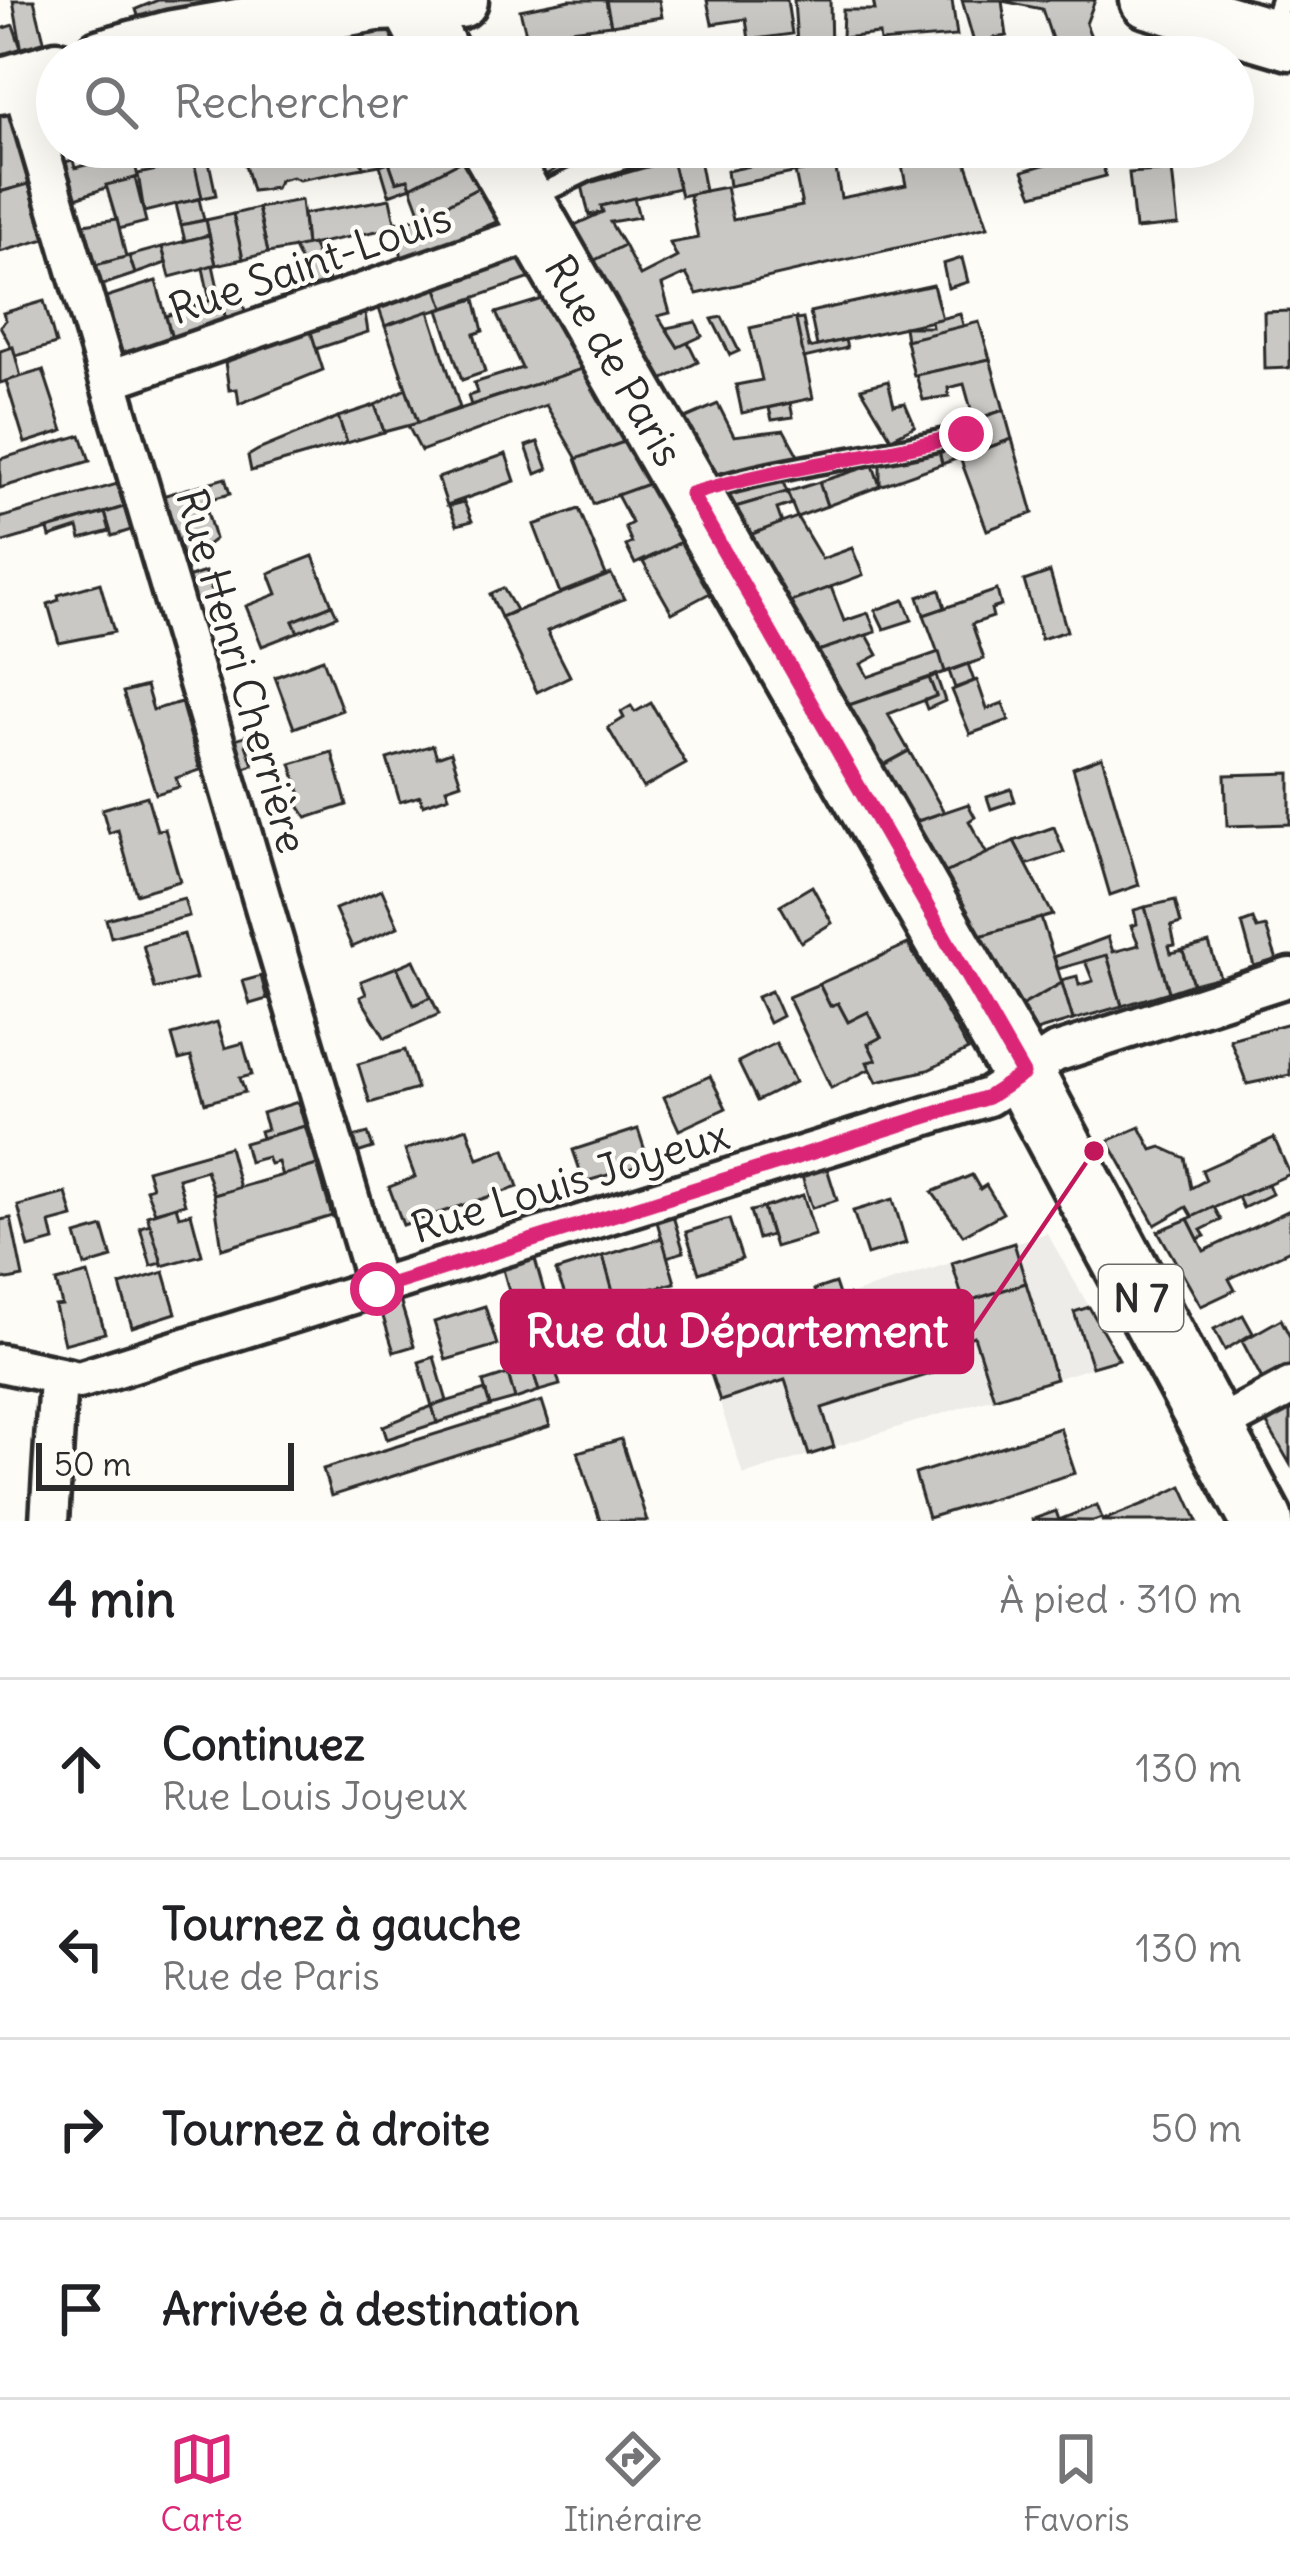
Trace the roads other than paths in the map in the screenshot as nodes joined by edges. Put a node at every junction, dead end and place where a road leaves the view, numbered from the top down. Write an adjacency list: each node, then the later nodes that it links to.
1 (1148, 0): 3 (street)
2 (428, 2): 4 (street); 5 (main road)
3 (1280, 26)
4 (204, 36)
5 (435, 36)
6 (27, 78): 7 (street, Rue Henri Cherrière)
7 (36, 134)
8 (46, 168): 12 (street, Rue Henri Cherrière)
9 (504, 168): 11 (main road, Rue de Paris / N 7)
10 (595, 168): 11 (lane)
11 (532, 216): 12 (street, Rue Saint-Louis); 14 (main road, Rue de Paris / N 7)
12 (109, 380): 17 (street, Rue Henri Cherrière)
13 (966, 434): 14 (lane)
14 (691, 494): 16 (main road, Rue de Paris / N 7)
15 (1290, 977): 16 (street, Rue Louis Joyeux)
16 (1023, 1074): 17 (street, Rue Louis Joyeux); 21 (main road, N 7)
17 (377, 1289): 19 (street, Rue Louis Joyeux)
18 (0, 1363): 19 (street, Rue Louis Joyeux)
19 (58, 1379): 22 (street)
20 (1290, 1387): 21 (street)
21 (1212, 1429): 23 (main road, N 7)
22 (49, 1521)
23 (1262, 1521)

